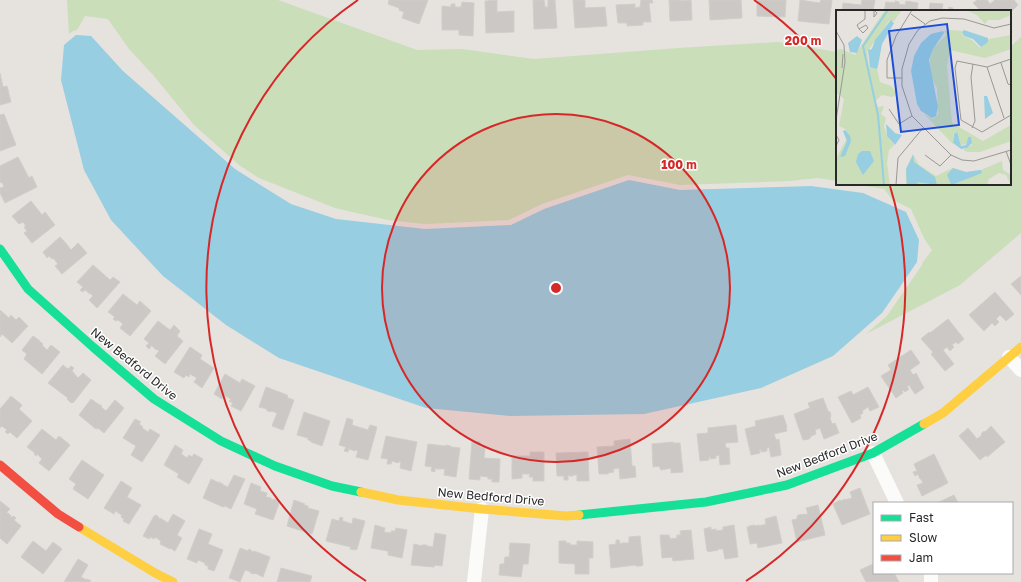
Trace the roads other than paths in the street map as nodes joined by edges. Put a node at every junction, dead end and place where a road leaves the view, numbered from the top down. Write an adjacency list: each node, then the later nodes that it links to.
1 (0, 249): 8 (street, New Bedford Drive)
2 (1021, 347): 3 (street, New Bedford Drive)
3 (1010, 357): 4 (street); 5 (street, New Bedford Drive)
4 (1021, 370)
5 (873, 453): 7 (street); 8 (street, New Bedford Drive)
6 (0, 465): 9 (street)
7 (897, 502)
8 (482, 509): 10 (street)
9 (173, 582)
10 (474, 582)

